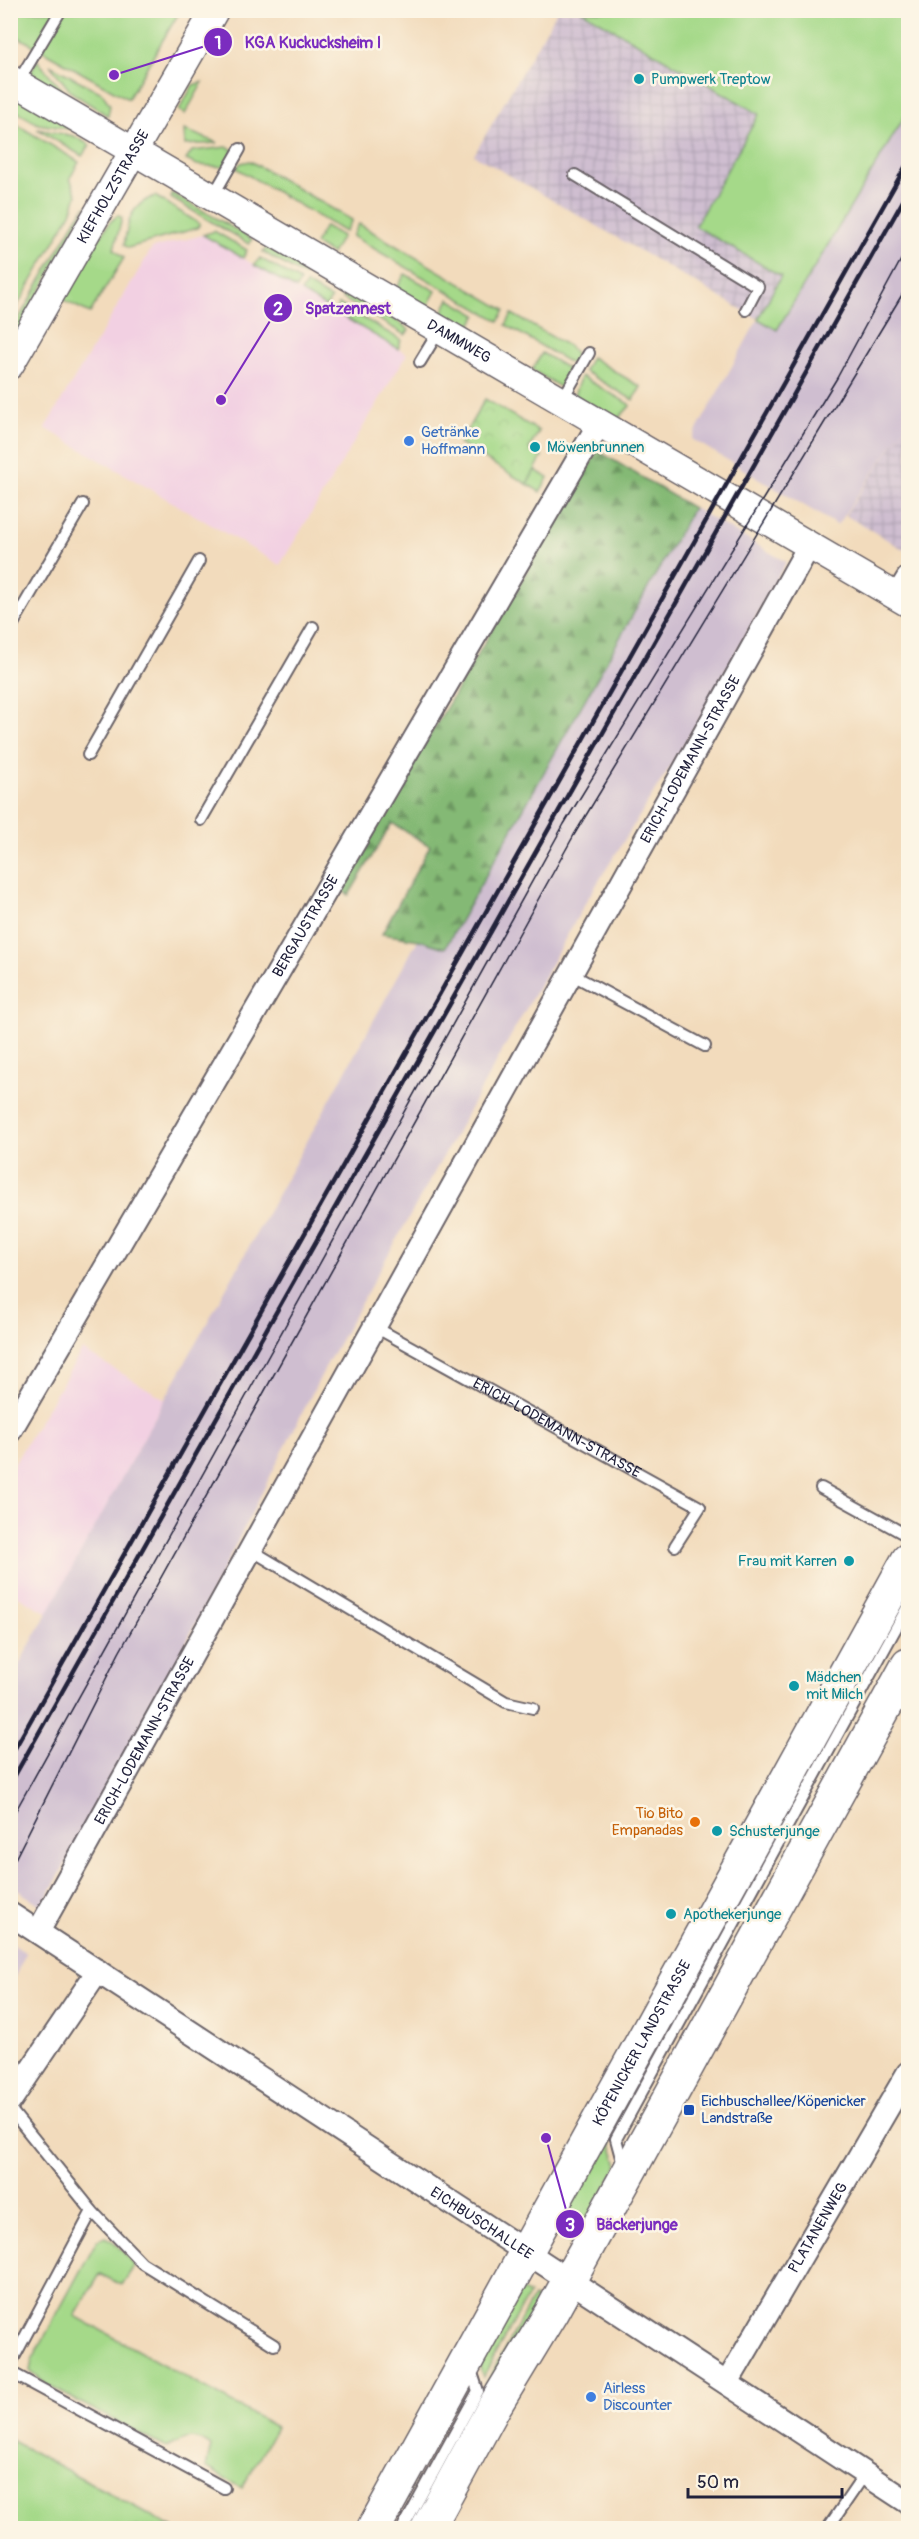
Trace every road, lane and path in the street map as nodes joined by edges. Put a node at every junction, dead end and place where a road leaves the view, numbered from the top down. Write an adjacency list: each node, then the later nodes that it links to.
1 (61, 10): 3 (lane)
2 (215, 10): 5 (street, KIEFHOLZSTRASSE)
3 (14, 81): 5 (street, DAMMWEG)
4 (240, 149): 7 (lane)
5 (135, 150): 7 (street, DAMMWEG); 12 (street, KIEFHOLZSTRASSE)
6 (575, 175): 8 (lane)
7 (213, 196): 9 (street, DAMMWEG)
8 (747, 310)
9 (440, 328): 11 (lane); 13 (street, DAMMWEG)
10 (589, 353): 13 (lane)
11 (420, 362)
12 (10, 365)
13 (562, 401): 14 (street, DAMMWEG)
14 (600, 422): 16 (street, DAMMWEG); 26 (street, BERGAUSTRASSE)
15 (83, 504): 20 (lane)
16 (810, 544): 18 (street, DAMMWEG); 23 (street, ERICH-LODEMANN-STRASSE)
17 (199, 561): 21 (lane)
18 (905, 592)
19 (313, 627): 22 (lane)
20 (10, 629)
21 (88, 755)
22 (201, 820)
23 (571, 974): 24 (lane); 25 (street, ERICH-LODEMANN-STRASSE)
24 (705, 1046)
25 (375, 1327): 29 (lane, ERICH-LODEMANN-STRASSE); 30 (street, ERICH-LODEMANN-STRASSE)
26 (10, 1431)
27 (821, 1488): 28 (lane)
28 (909, 1536)
29 (675, 1546)
30 (251, 1550): 34 (lane); 36 (street, ERICH-LODEMANN-STRASSE)
31 (909, 1560): 43 (main road, KÖPENICKER LANDSTRASSE)
32 (909, 1606): 41 (lane)
33 (909, 1665): 41 (main road)
34 (533, 1708)
35 (10, 1914): 36 (street, EICHBUSCHALLEE)
36 (38, 1932): 37 (street, EICHBUSCHALLEE)
37 (98, 1971): 39 (street); 43 (street, EICHBUSCHALLEE)
38 (909, 2073): 49 (street, PLATANENWEG)
39 (10, 2101)
40 (10, 2109): 42 (lane)
41 (626, 2177): 44 (main road)
42 (92, 2211): 45 (lane); 47 (lane)
43 (527, 2252): 44 (street, EICHBUSCHALLEE); 46 (main road, KÖPENICKER LANDSTRASSE)
44 (569, 2280): 49 (street, EICHBUSCHALLEE); 55 (main road)
45 (274, 2345)
46 (467, 2358): 53 (main road, KÖPENICKER LANDSTRASSE); 54 (lane)
47 (10, 2365)
48 (10, 2372): 51 (lane)
49 (727, 2383): 50 (street, EICHBUSCHALLEE)
50 (865, 2474): 52 (street, EICHBUSCHALLEE); 56 (lane)
51 (224, 2488)
52 (909, 2502)
53 (374, 2529)
54 (403, 2529)
55 (428, 2529)
56 (828, 2529)

